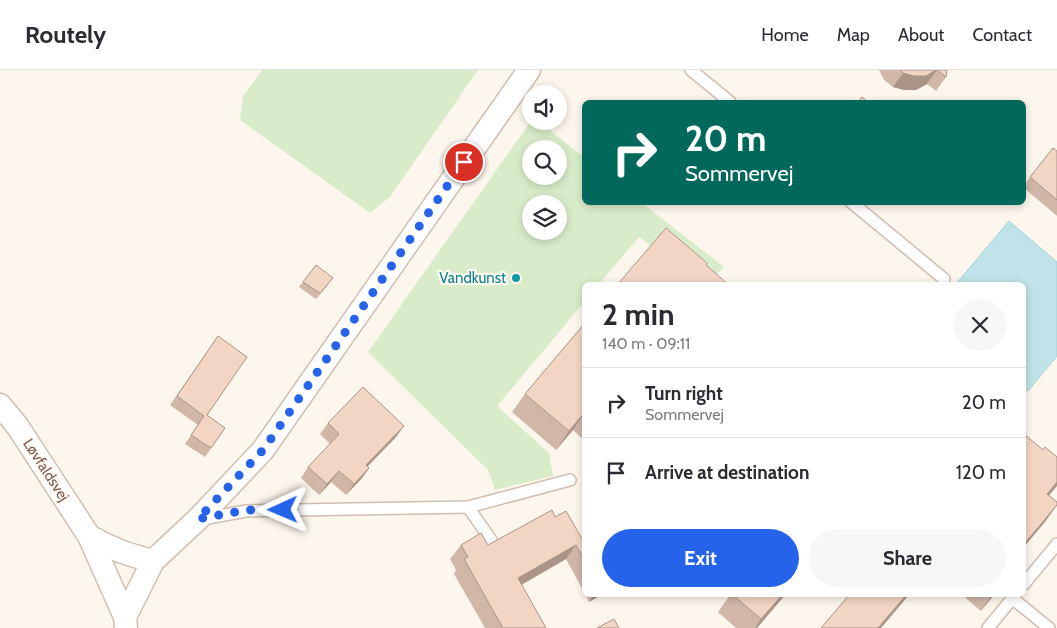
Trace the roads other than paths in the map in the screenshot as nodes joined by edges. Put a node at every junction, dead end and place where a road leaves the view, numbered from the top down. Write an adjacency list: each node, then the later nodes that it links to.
1 (529, 70): 9 (street)
2 (691, 70): 3 (lane)
3 (728, 100)
4 (855, 205): 5 (lane)
5 (944, 279)
6 (0, 405): 10 (street, Løvfaldsvej)
7 (570, 480): 8 (lane)
8 (468, 507): 9 (lane); 11 (lane)
9 (198, 519): 13 (street)
10 (89, 536): 13 (street, Løvfaldsvej); 18 (street, Løvfaldsvej)
11 (491, 540)
12 (1057, 544): 14 (lane)
13 (153, 560): 18 (street)
14 (1026, 582)
15 (1013, 597): 19 (lane)
16 (1015, 597): 20 (lane)
17 (1057, 618): 20 (lane)
18 (126, 622)
19 (988, 628)
20 (1049, 628)

